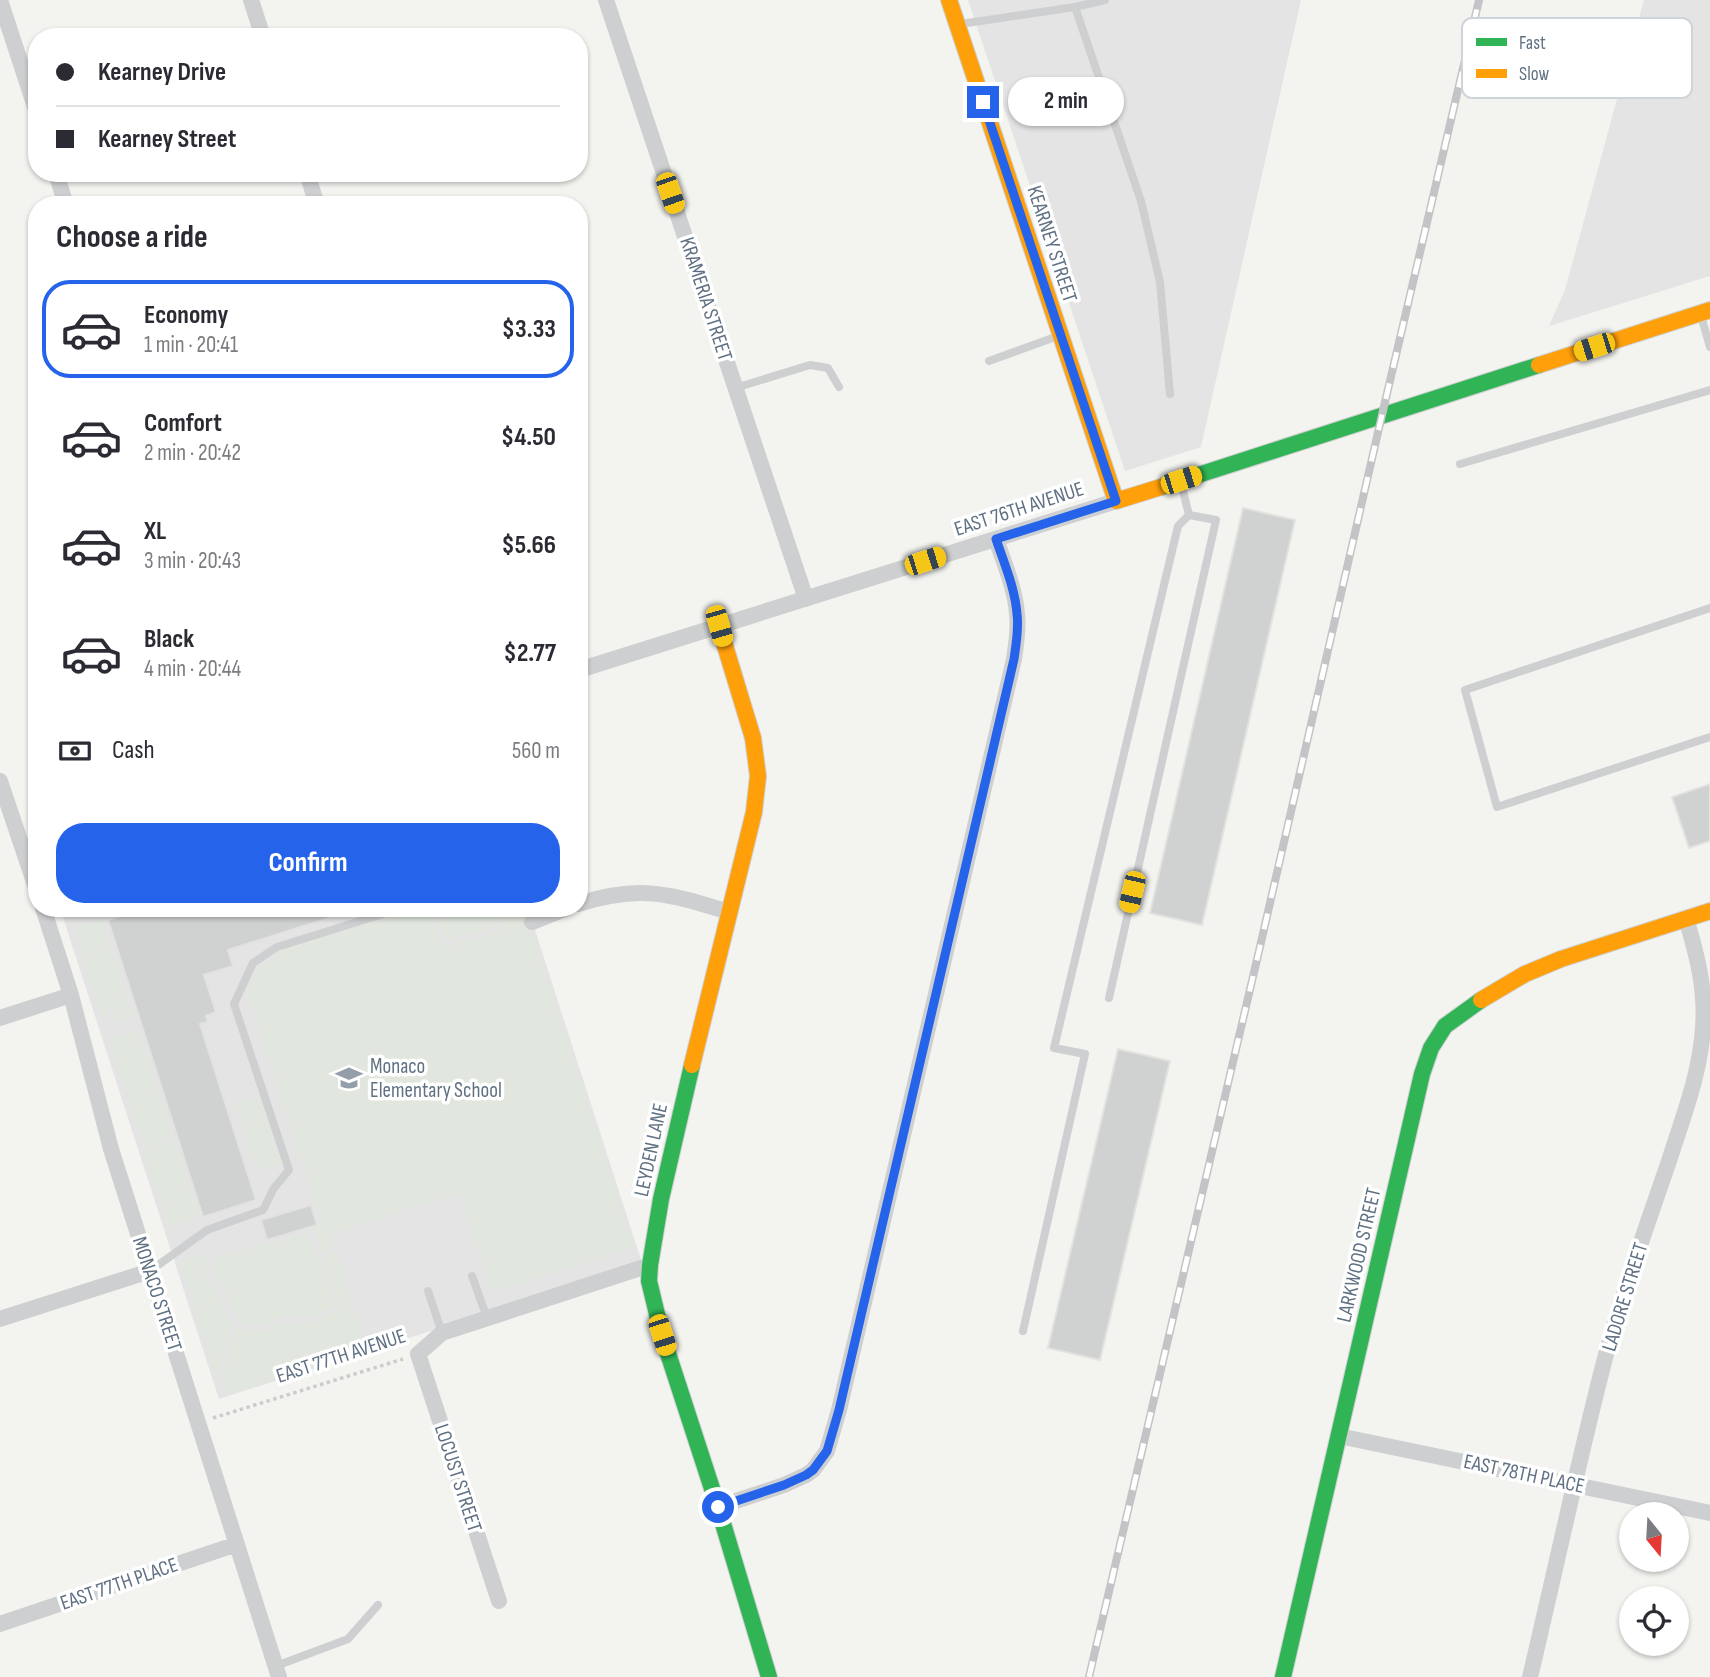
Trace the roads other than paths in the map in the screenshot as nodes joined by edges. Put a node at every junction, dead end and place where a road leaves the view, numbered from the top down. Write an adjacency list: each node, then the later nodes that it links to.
1 (1, 0): 9 (street)
2 (251, 0): 8 (street)
3 (606, 0): 15 (street, KRAMERIA STREET)
4 (949, 0): 7 (street, KEARNEY STREET)
5 (1105, 0): 6 (lane)
6 (1075, 7): 7 (lane); 17 (lane)
7 (957, 25): 11 (street, KEARNEY STREET)
8 (260, 28)
9 (28, 85)
10 (1705, 312): 12 (lane); 19 (street, EAST 76TH AVENUE)
11 (1060, 335): 13 (lane); 20 (street, KEARNEY STREET)
12 (1710, 347)
13 (989, 360)
14 (839, 387): 15 (lane)
15 (735, 388): 23 (street, KRAMERIA STREET)
16 (1710, 390): 18 (lane)
17 (1170, 394)
18 (1460, 464)
19 (1181, 480): 20 (street, EAST 76TH AVENUE); 21 (lane)
20 (1116, 501): 22 (street, EAST 76TH AVENUE)
21 (1189, 515): 39 (lane); 47 (lane)
22 (996, 539): 23 (street, EAST 76TH AVENUE); 52 (street)
23 (806, 599): 25 (street, EAST 76TH AVENUE)
24 (1710, 608): 27 (lane)
25 (719, 626): 26 (street, EAST 76TH AVENUE); 32 (street, LEYDEN LANE)
26 (588, 667)
27 (1710, 737)
28 (0, 781): 29 (street)
29 (28, 841)
30 (588, 901): 32 (street)
31 (1710, 911): 36 (street)
32 (729, 912): 41 (street, LEYDEN LANE)
33 (46, 917): 38 (street, MONACO STREET)
34 (373, 917): 42 (lane)
35 (544, 917): 37 (street)
36 (1686, 919): 50 (street, LARKWOOD STREET); 51 (street, LADORE STREET)
37 (532, 922)
38 (71, 995): 40 (street); 42 (street, MONACO STREET)
39 (1109, 998)
40 (0, 1018)
41 (650, 1265): 45 (street, EAST 77TH AVENUE); 52 (street, LEYDEN LANE)
42 (150, 1271): 46 (street); 54 (street, MONACO STREET)
43 (472, 1276): 45 (lane)
44 (428, 1291): 48 (lane)
45 (487, 1318): 48 (street, EAST 77TH AVENUE)
46 (0, 1319)
47 (1023, 1331)
48 (442, 1333): 49 (street, EAST 77TH AVENUE)
49 (418, 1354): 55 (street, LOCUST STREET)
50 (1339, 1436): 51 (street, EAST 78TH PLACE); 60 (street, LARKWOOD STREET)
51 (1575, 1484): 53 (street, EAST 78TH PLACE); 61 (street, LADORE STREET)
52 (718, 1507): 59 (street, LEYDEN LANE)
53 (1710, 1513)
54 (237, 1544): 57 (street, EAST 77TH PLACE); 58 (street, MONACO STREET)
55 (499, 1601)
56 (378, 1605): 58 (lane)
57 (0, 1624)
58 (278, 1671)
59 (769, 1677)
60 (1283, 1677)
61 (1530, 1677)

